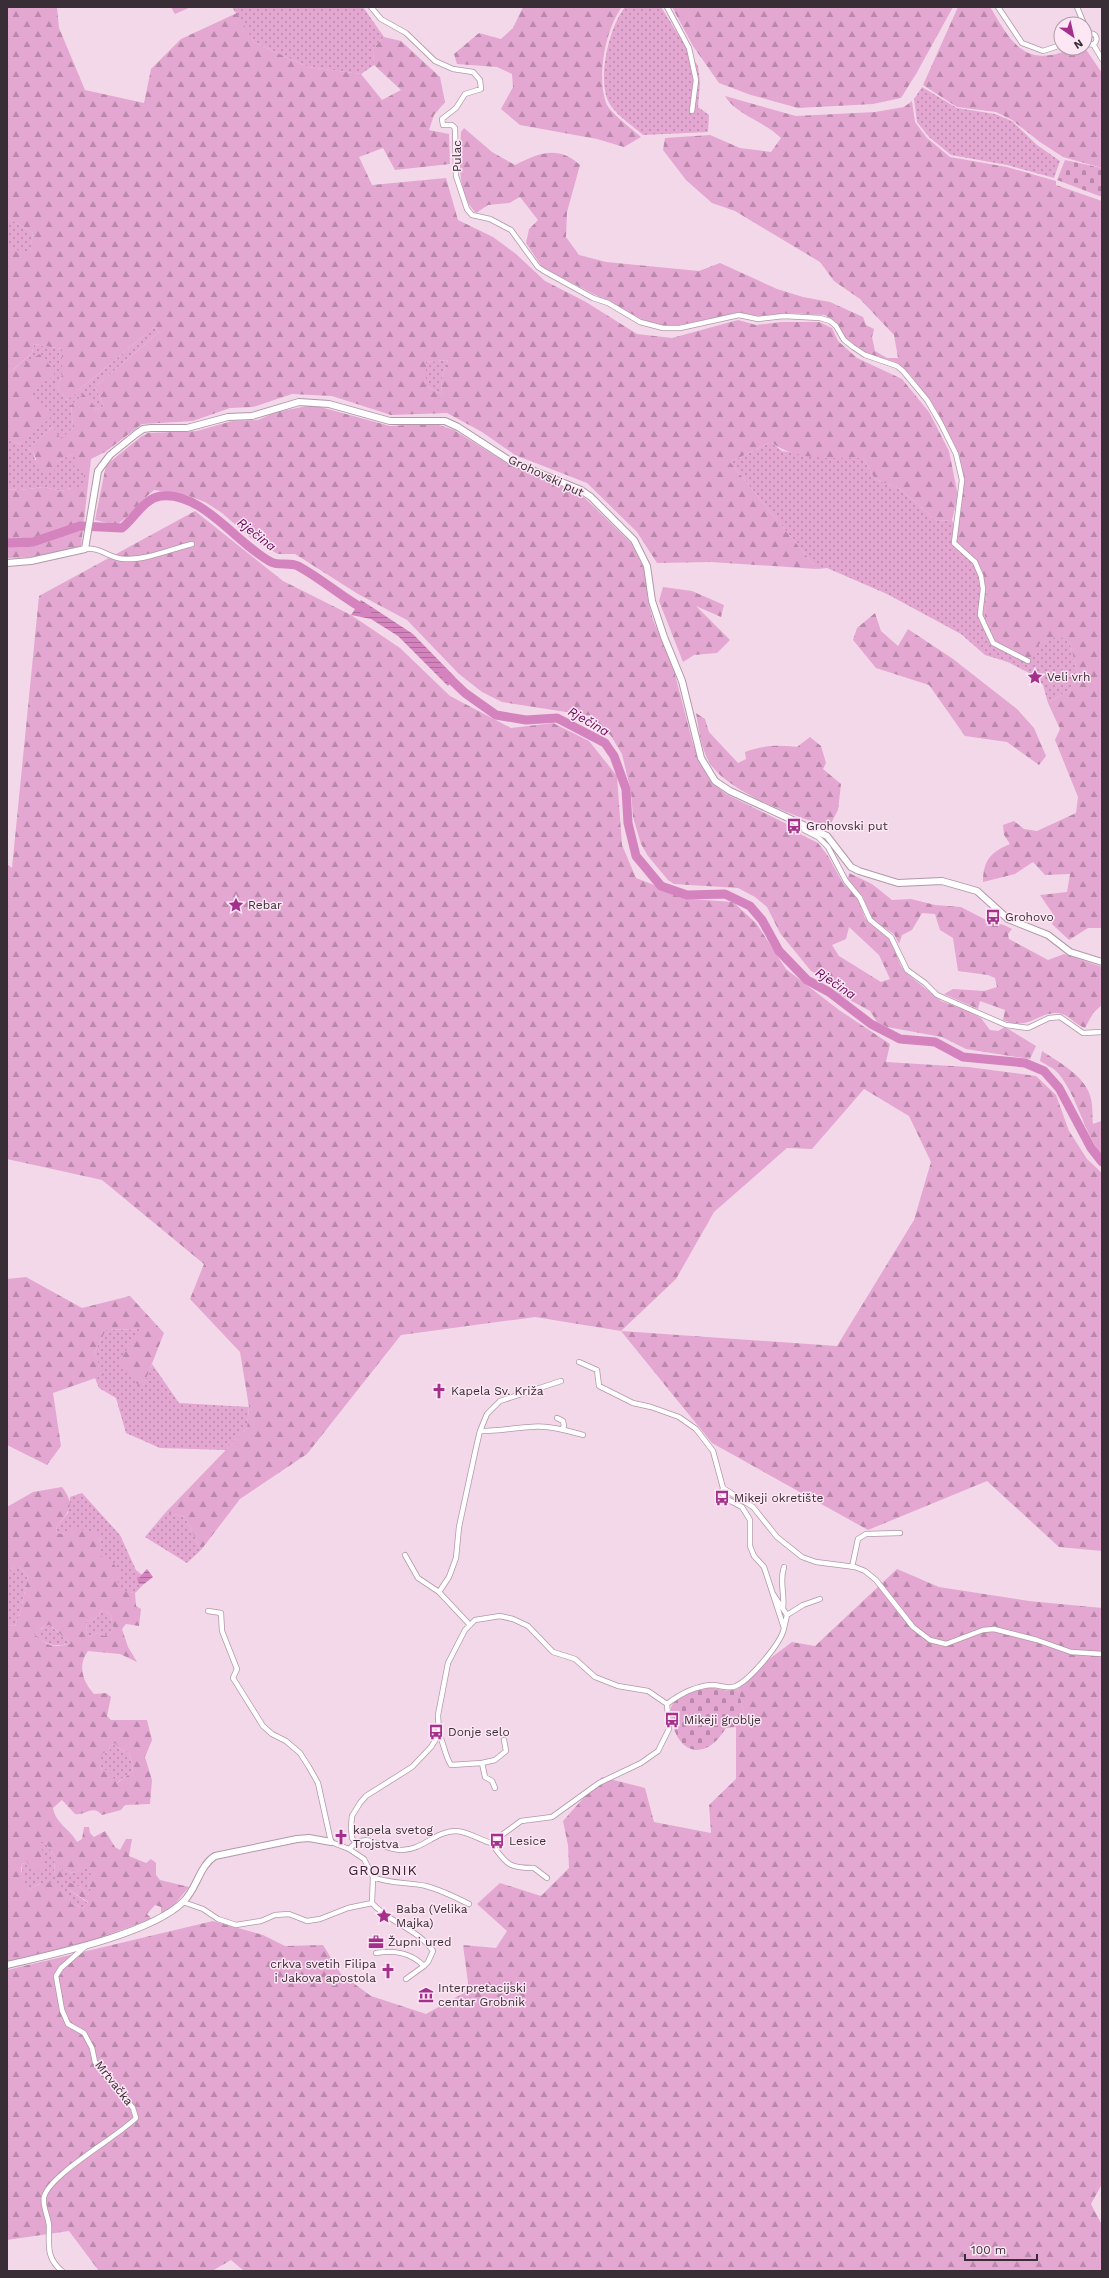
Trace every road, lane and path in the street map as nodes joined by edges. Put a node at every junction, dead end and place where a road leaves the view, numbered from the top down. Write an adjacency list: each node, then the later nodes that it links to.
1 (371, 7): 12 (street, Pulac)
2 (667, 7): 8 (street)
3 (998, 7): 6 (street)
4 (1100, 38): 5 (street)
5 (1093, 44): 7 (street)
6 (1053, 48)
7 (1102, 59)
8 (692, 111)
9 (192, 544): 10 (street)
10 (85, 549): 11 (main road); 13 (main road, Grohovski put)
11 (7, 563)
12 (1028, 661)
13 (802, 824): 14 (main road, Grohovski put); 15 (street)
14 (1102, 962)
15 (1102, 1032)
16 (579, 1362): 22 (street)
17 (561, 1381): 20 (street)
18 (557, 1418): 19 (street)
19 (562, 1429): 20 (street); 21 (street)
20 (480, 1431): 27 (street)
21 (583, 1435)
22 (723, 1488): 26 (street); 28 (street)
23 (900, 1533): 26 (street)
24 (405, 1555): 27 (street)
25 (784, 1567): 30 (street)
26 (852, 1567): 35 (street)
27 (439, 1592): 33 (street)
28 (771, 1593): 30 (street); 34 (street)
29 (820, 1599): 32 (street)
30 (782, 1608): 32 (street)
31 (208, 1611): 41 (street)
32 (787, 1616): 34 (street)
33 (469, 1624): 36 (street); 37 (street)
34 (784, 1628): 36 (street)
35 (1102, 1654)
36 (667, 1704): 43 (street)
37 (439, 1734): 39 (street); 42 (street)
38 (504, 1740): 39 (street)
39 (482, 1763): 40 (street)
40 (495, 1788)
41 (331, 1842): 44 (street); 47 (main road)
42 (355, 1842): 43 (street); 44 (street)
43 (491, 1843): 46 (street)
44 (349, 1849): 45 (street)
45 (373, 1877): 48 (street); 49 (street)
46 (547, 1878)
47 (183, 1902): 48 (street); 50 (main road)
48 (372, 1903): 53 (street)
49 (469, 1904)
50 (87, 1945): 52 (main road); 55 (street, Mrtvačka)
51 (376, 1953): 53 (street)
52 (7, 1965)
53 (424, 1966): 54 (street)
54 (406, 1979)
55 (62, 2271)

